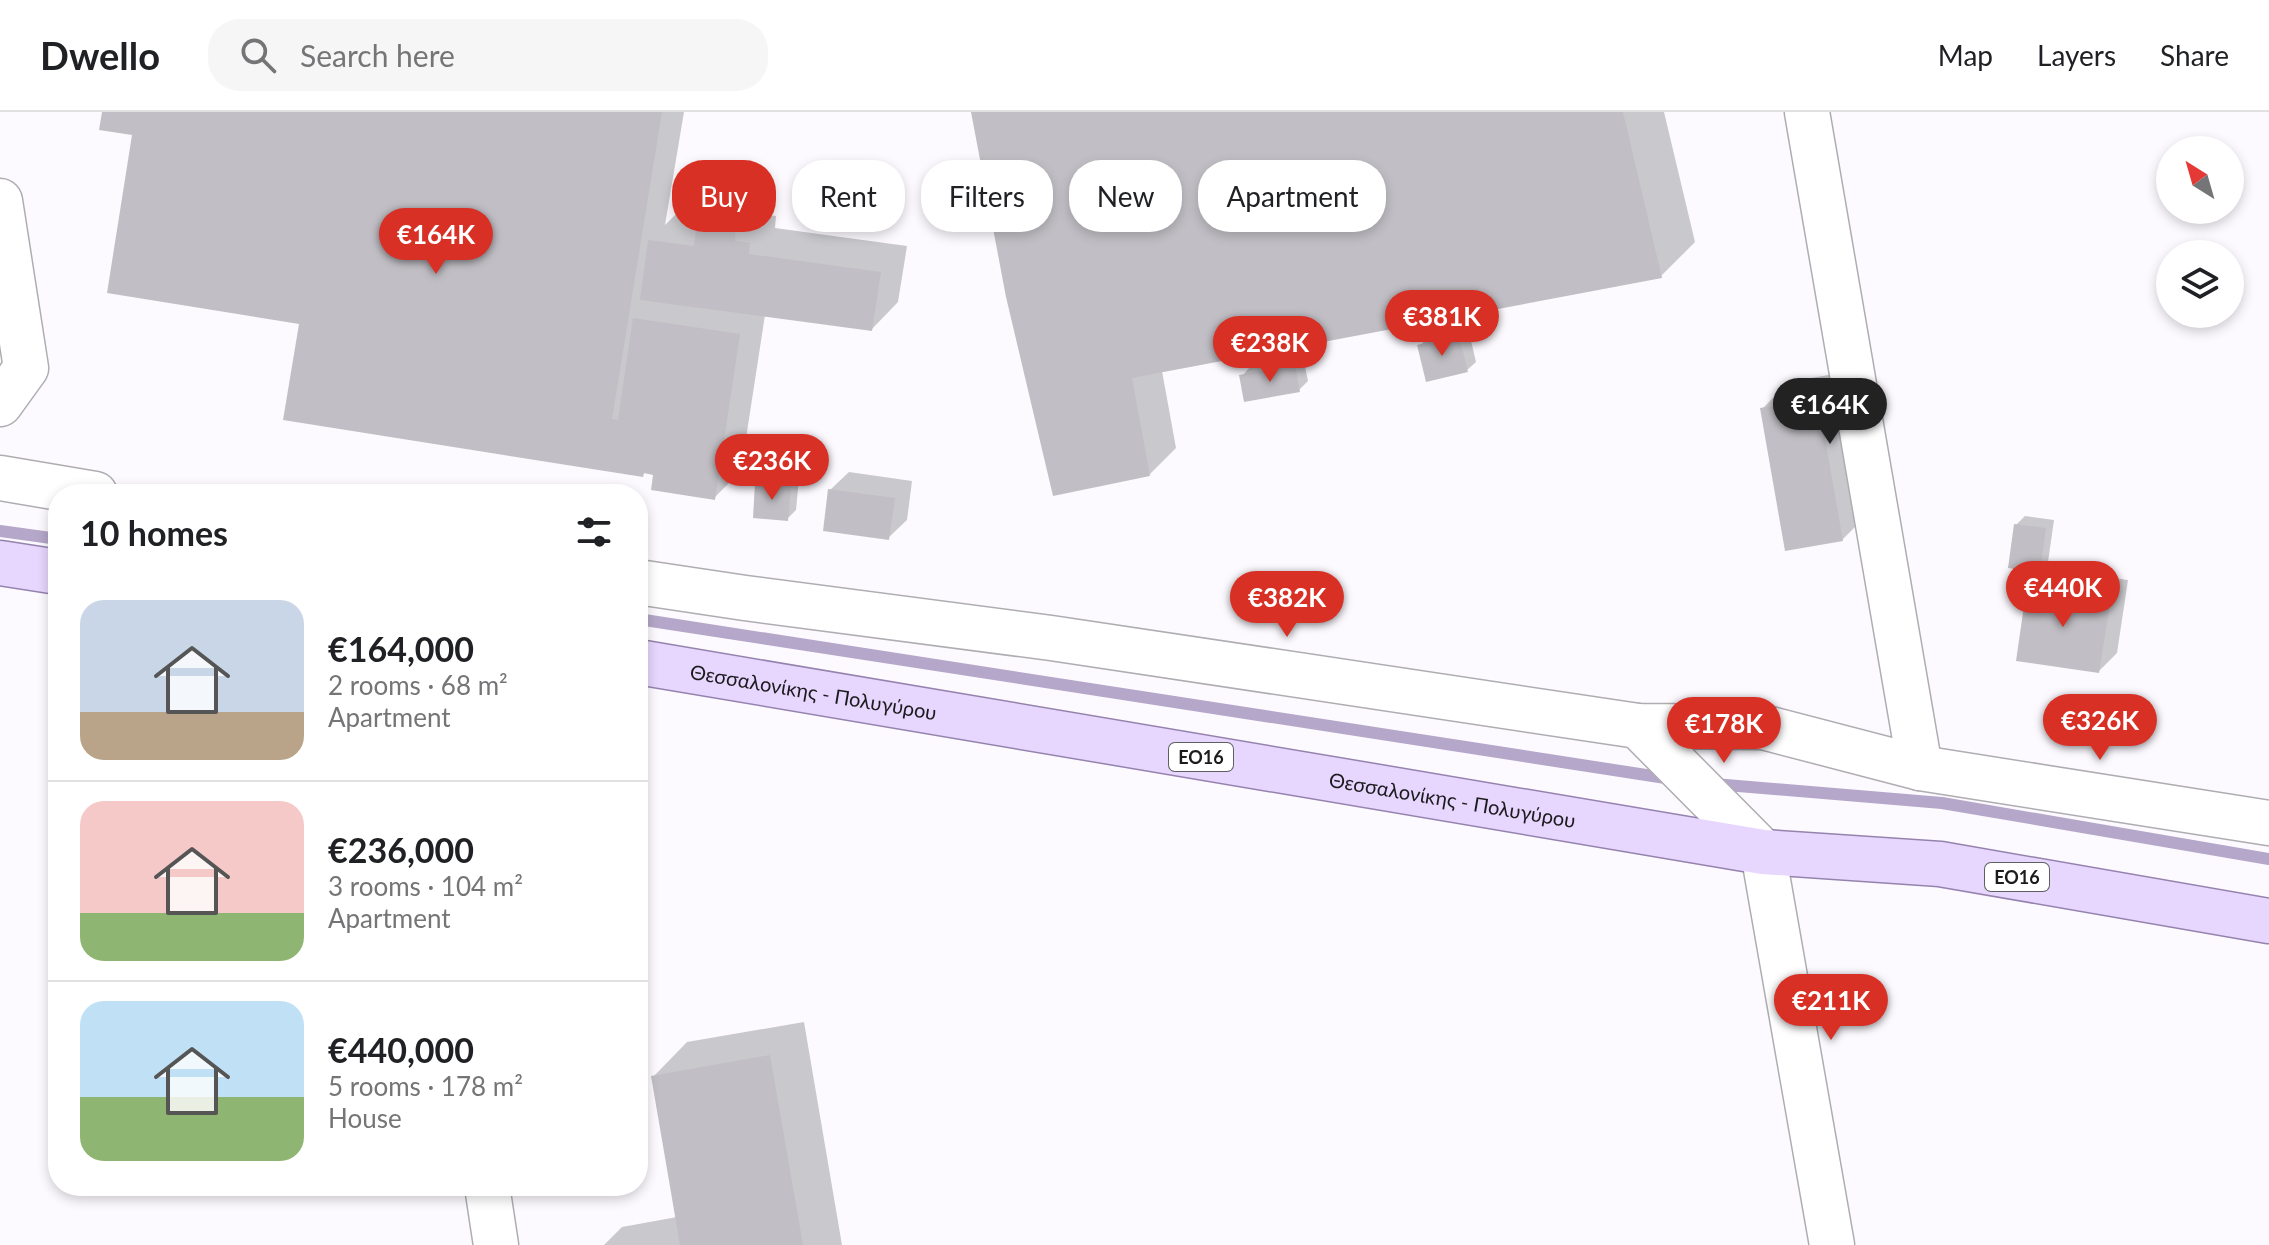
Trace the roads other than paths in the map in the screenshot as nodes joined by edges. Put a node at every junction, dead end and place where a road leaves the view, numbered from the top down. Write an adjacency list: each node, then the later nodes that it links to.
1 (1807, 112): 11 (street)
2 (0, 201): 3 (street)
3 (0, 404)
4 (0, 478): 5 (street)
5 (48, 486)
6 (0, 563): 7 (main road)
7 (48, 570)
8 (648, 583): 10 (street)
9 (648, 664): 13 (main road, Θεσσαλονίκης - Πολυγύρου / ΕΟ16)
10 (1638, 726): 11 (street); 13 (street)
11 (1920, 768): 12 (street)
12 (2269, 823)
13 (1763, 852): 14 (main road, Θεσσαλονίκης - Πολυγύρου / ΕΟ16); 17 (street)
14 (2269, 921)
15 (489, 1196): 16 (street)
16 (496, 1245)
17 (1832, 1245)

